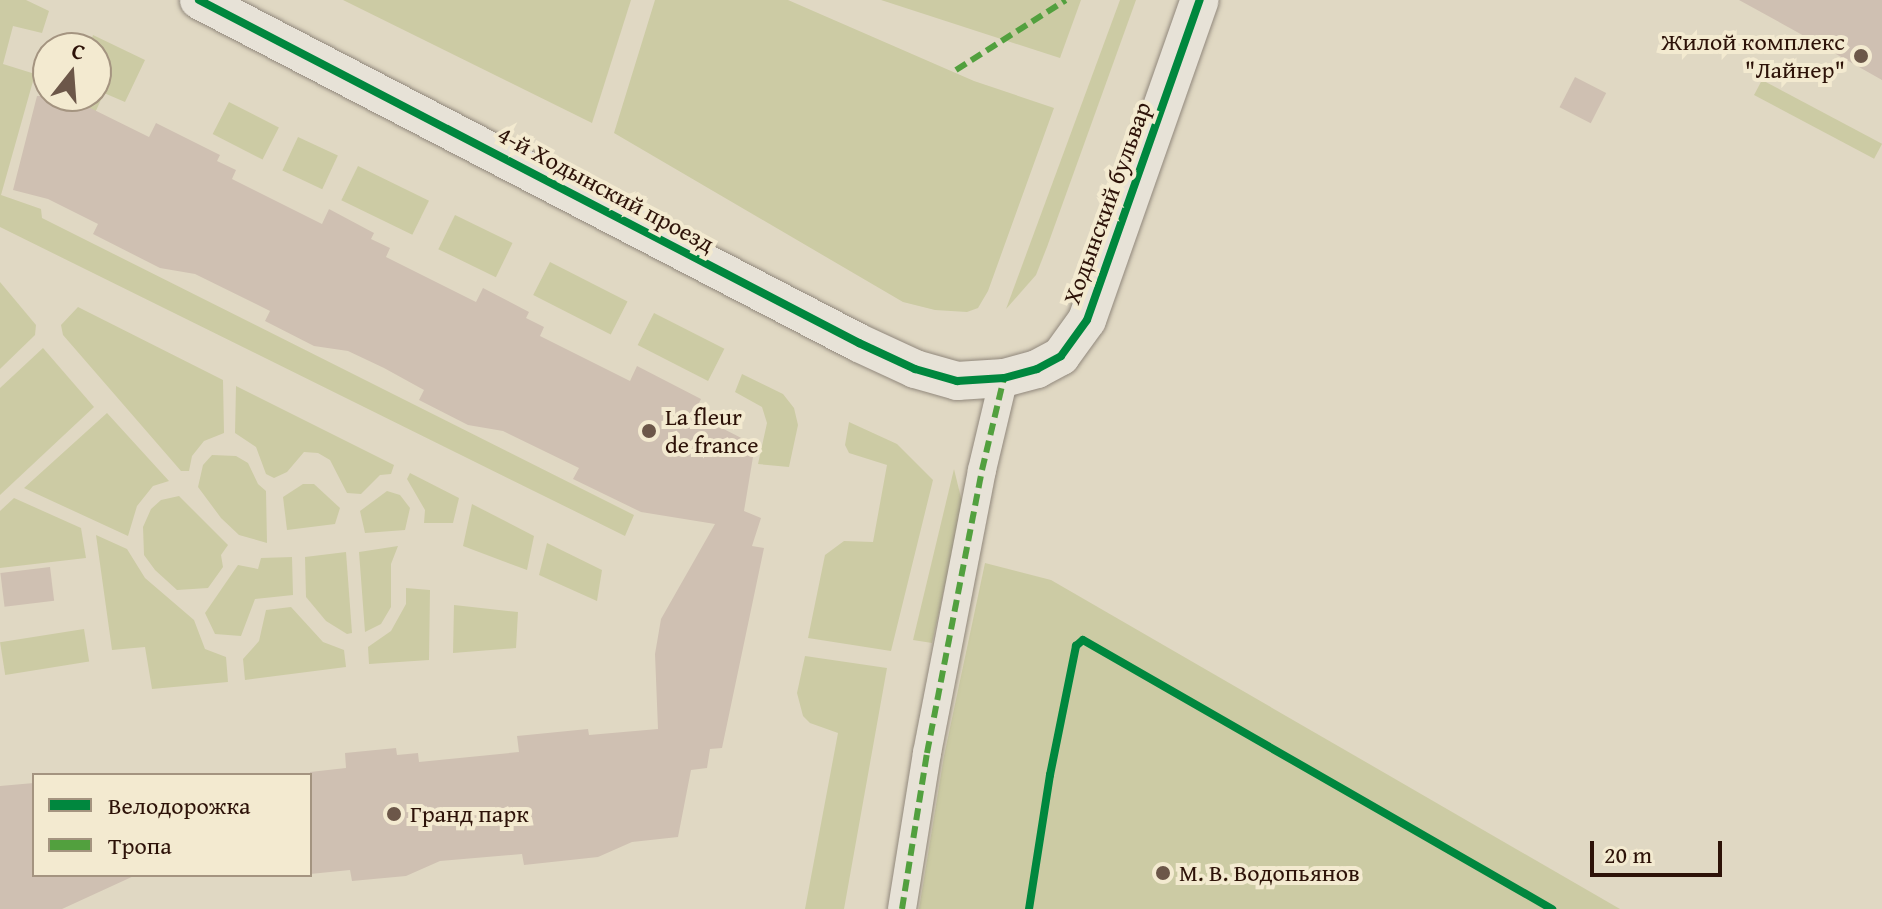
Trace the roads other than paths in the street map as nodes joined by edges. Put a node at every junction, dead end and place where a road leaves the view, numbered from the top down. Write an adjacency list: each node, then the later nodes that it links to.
1 (199, 0): 3 (street, 4-й Ходынский проезд)
2 (1200, 0): 3 (street, Ходынский бульвар)
3 (1004, 378): 4 (street)
4 (902, 909)

